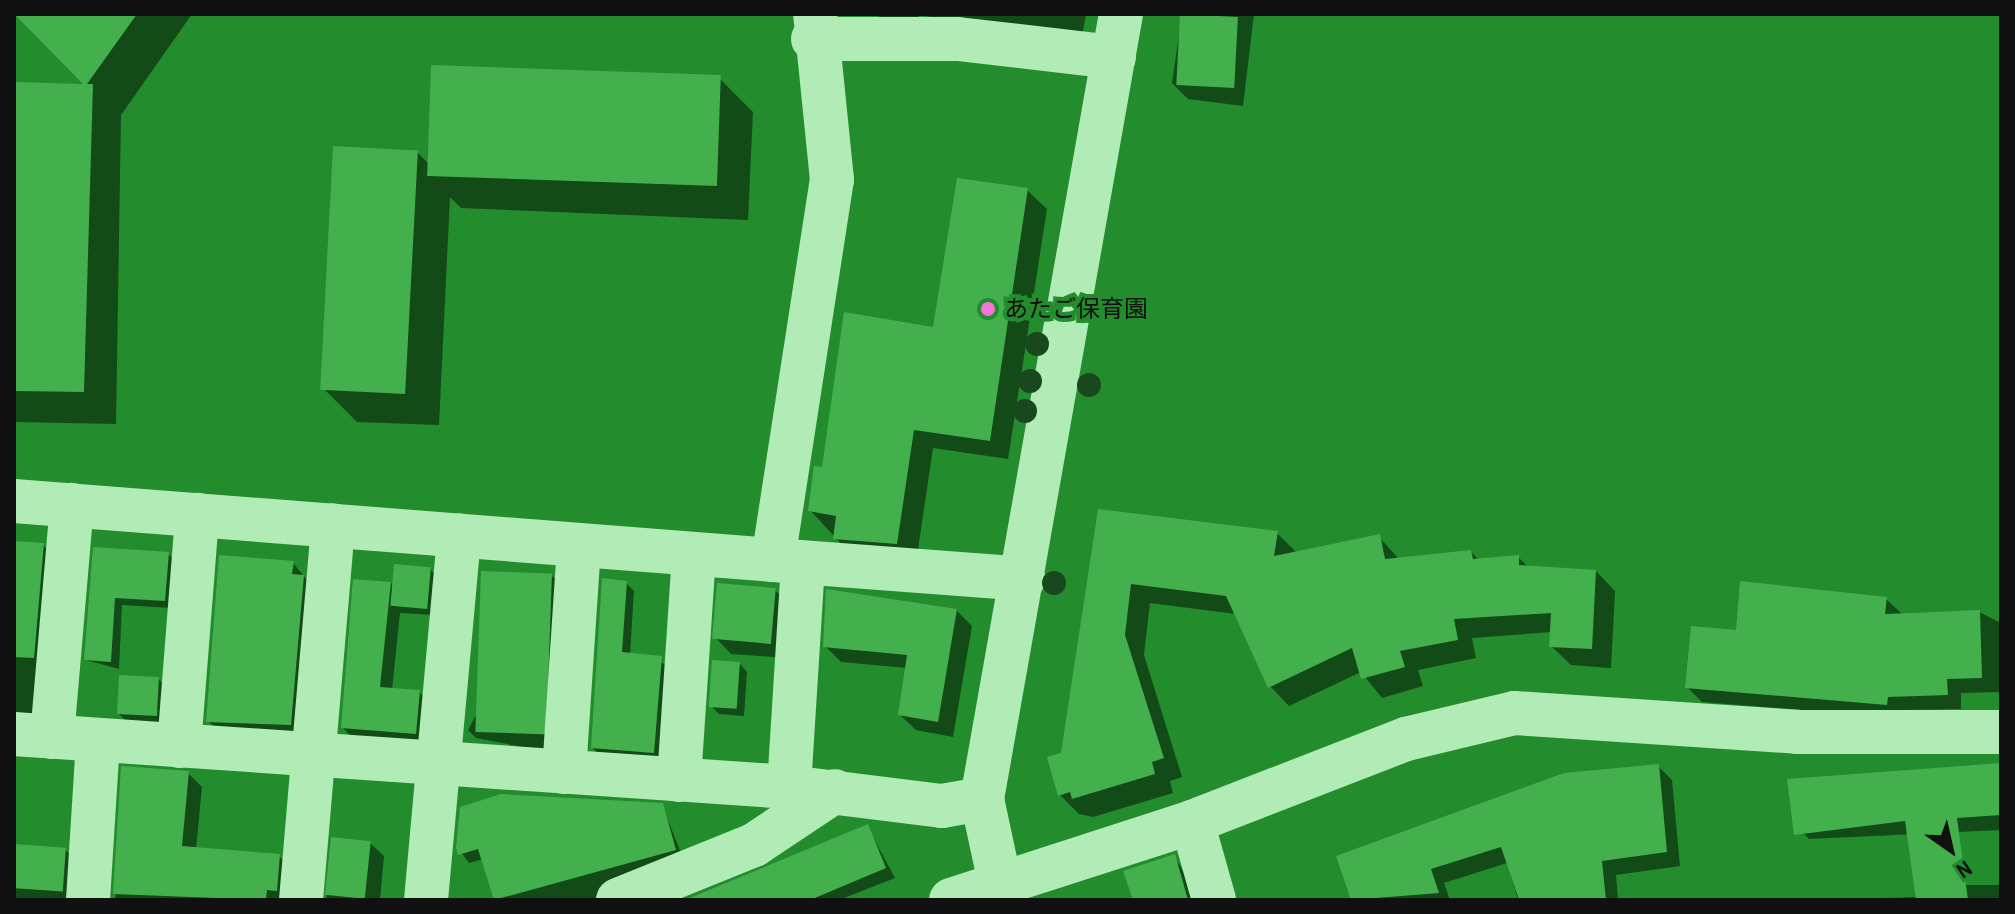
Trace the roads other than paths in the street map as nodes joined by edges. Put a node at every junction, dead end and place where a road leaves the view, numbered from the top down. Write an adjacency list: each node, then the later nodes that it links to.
1 (1121, 14): 3 (street)
2 (814, 27): 3 (street); 11 (street)
3 (1114, 57): 12 (street)
4 (14, 501): 5 (street)
5 (72, 505): 6 (street); 14 (street)
6 (197, 515): 7 (street); 16 (street)
7 (333, 525): 8 (street); 17 (street)
8 (459, 535): 9 (street); 18 (street)
9 (579, 545): 10 (street); 19 (street)
10 (694, 554): 11 (street); 20 (street)
11 (788, 561): 12 (street); 21 (street)
12 (1023, 579): 23 (street)
13 (2001, 732): 24 (street)
14 (33, 736): 15 (street)
15 (98, 741): 16 (street); 26 (street)
16 (179, 746): 17 (street)
17 (314, 755): 18 (street); 27 (street)
18 (438, 764): 19 (street); 28 (street)
19 (564, 772): 20 (street)
20 (679, 780): 21 (street)
21 (789, 787): 22 (street)
22 (835, 791): 23 (street); 29 (street)
23 (982, 799): 25 (street)
24 (1192, 822): 25 (street); 31 (street)
25 (1000, 883): 30 (street)
26 (88, 900)
27 (301, 900)
28 (426, 900)
29 (618, 900)
30 (951, 900)
31 (1214, 900)

